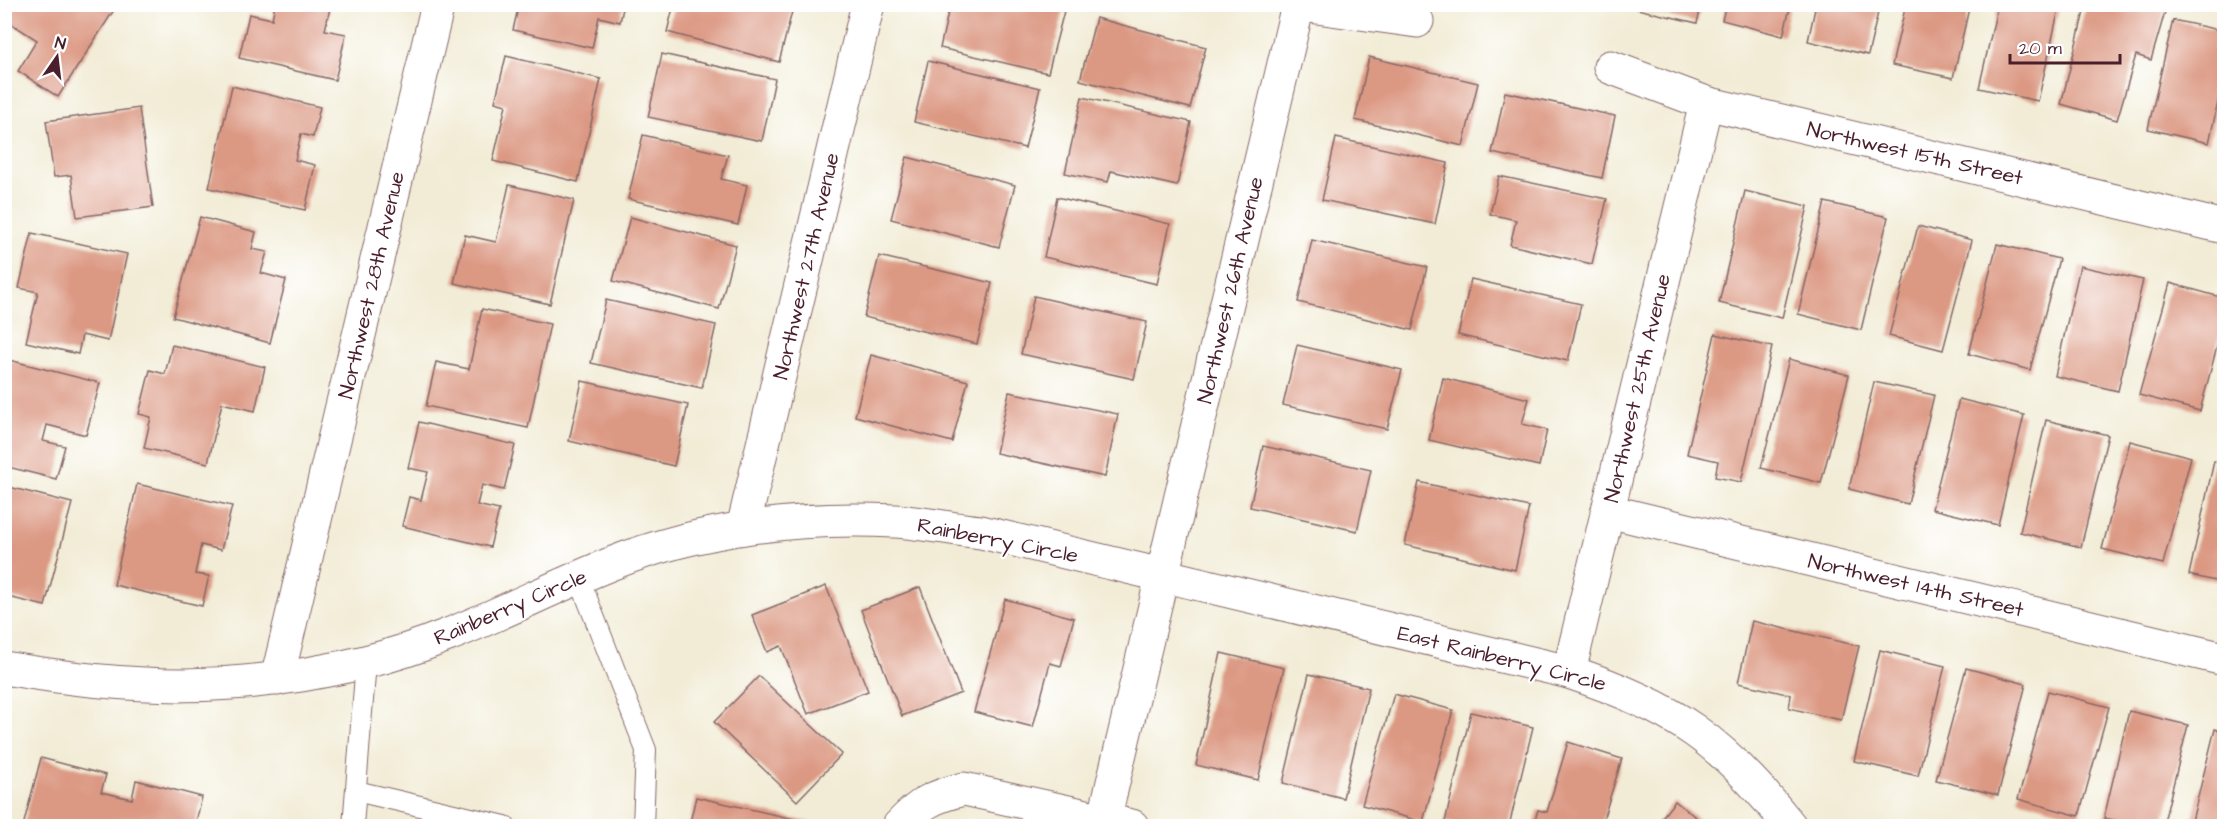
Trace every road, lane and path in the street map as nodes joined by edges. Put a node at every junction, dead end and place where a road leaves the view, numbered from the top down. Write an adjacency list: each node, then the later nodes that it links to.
1 (438, 4): 17 (street, Northwest 28th Avenue)
2 (868, 4): 9 (street, Northwest 27th Avenue)
3 (1297, 5): 4 (street); 10 (street, Northwest 26th Avenue)
4 (1417, 21)
5 (1610, 67): 6 (street, Northwest 15th Street)
6 (1706, 103): 7 (street, Northwest 15th Street); 8 (street, Northwest 25th Avenue)
7 (2224, 227)
8 (1608, 511): 13 (street, Northwest 14th Street); 16 (street, Northwest 25th Avenue)
9 (743, 528): 10 (street, Rainberry Circle); 11 (street, Rainberry Circle)
10 (1162, 575): 12 (street, Rainberry Circle); 19 (street, Northwest 26th Avenue)
11 (579, 578): 14 (street, Rainberry Circle); 22 (lane)
12 (1343, 618): 16 (street, East Rainberry Circle)
13 (2224, 659)
14 (366, 662): 17 (street, Rainberry Circle); 18 (lane)
15 (4, 668): 17 (street, Rainberry Circle)
16 (1569, 672): 24 (street, East Rainberry Circle)
17 (277, 679)
18 (356, 791): 20 (lane); 21 (lane)
19 (1118, 823): 23 (street)
20 (353, 826)
21 (505, 826)
22 (643, 826)
23 (899, 826)
24 (1790, 826)

